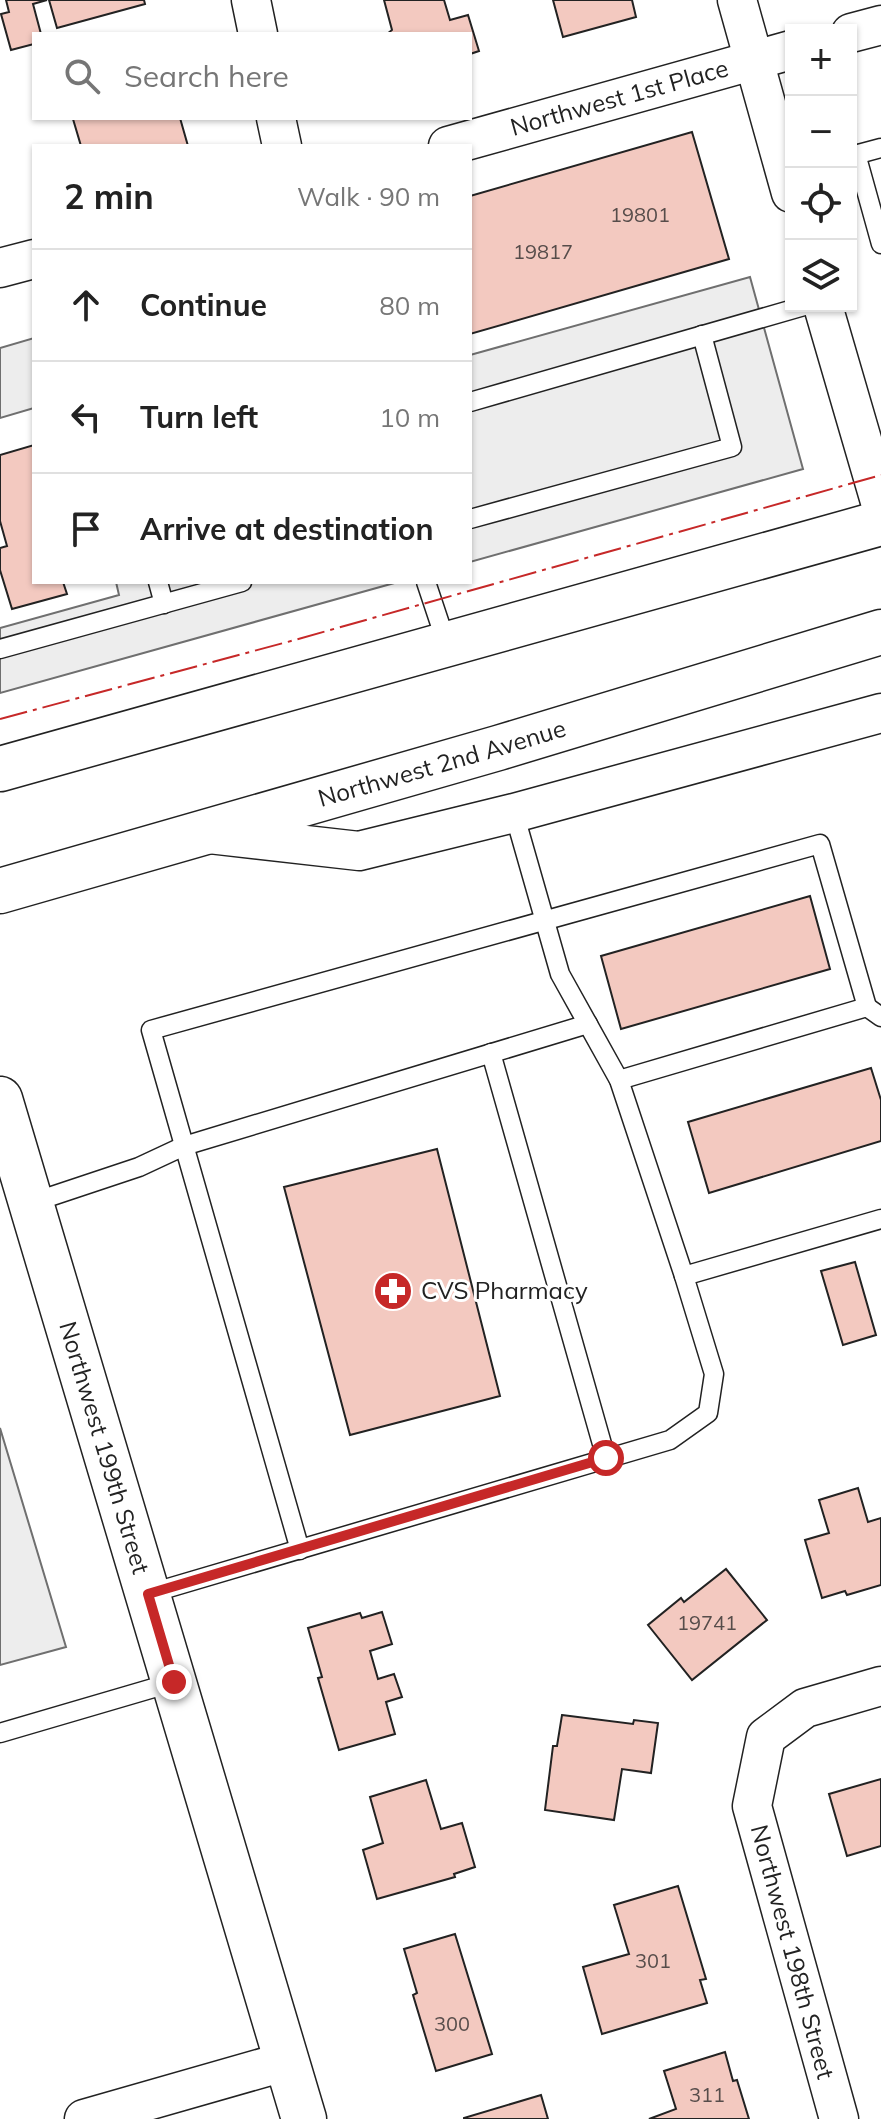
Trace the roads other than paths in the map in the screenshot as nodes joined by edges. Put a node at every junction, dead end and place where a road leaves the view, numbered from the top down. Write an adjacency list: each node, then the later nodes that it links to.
1 (251, 0): 5 (street)
2 (737, 0): 7 (street)
3 (881, 25): 4 (street)
4 (857, 31)
5 (258, 32)
6 (785, 52): 7 (street, Northwest 1st Place)
7 (752, 60): 10 (street, Northwest 1st Place); 14 (street)
8 (276, 120): 9 (street)
9 (282, 144)
10 (455, 144)
11 (881, 148): 12 (lane)
12 (857, 154)
13 (857, 164): 15 (lane)
14 (786, 168)
15 (881, 240)
16 (32, 260): 17 (street)
17 (0, 268)
18 (785, 311): 20 (lane)
19 (825, 312): 22 (street)
20 (702, 335): 21 (lane); 23 (lane)
21 (472, 401)
22 (881, 505)
23 (472, 518)
24 (881, 523): 30 (main road)
25 (159, 584): 28 (lane)
26 (235, 584): 28 (lane)
27 (427, 584): 30 (lane)
28 (164, 604): 31 (lane)
29 (881, 632): 35 (main road, Northwest 2nd Avenue)
30 (447, 645): 33 (main road)
31 (0, 649)
32 (881, 713): 34 (street)
33 (0, 769)
34 (514, 813): 35 (street); 37 (lane)
35 (199, 832): 36 (main road, Northwest 2nd Avenue)
36 (0, 891)
37 (544, 921): 38 (lane); 39 (lane); 43 (lane)
38 (874, 1012): 41 (lane)
39 (588, 1024): 40 (lane); 41 (lane)
40 (491, 1053): 43 (lane); 47 (lane)
41 (619, 1080): 46 (lane)
42 (0, 1099): 44 (main road, Northwest 199th Street)
43 (184, 1146): 44 (lane); 48 (lane)
44 (31, 1203): 49 (main road, Northwest 199th Street)
45 (881, 1219): 46 (lane)
46 (684, 1276): 47 (lane)
47 (606, 1458): 48 (lane)
48 (300, 1550): 49 (lane)
49 (148, 1594): 50 (main road, Northwest 199th Street)
50 (174, 1682): 52 (lane); 53 (main road, Northwest 199th Street)
51 (881, 1686): 56 (street, Northwest 198th Street)
52 (0, 1733)
53 (287, 2061): 54 (street); 55 (main road, Northwest 199th Street)
54 (84, 2119)
55 (304, 2119)
56 (839, 2119)

